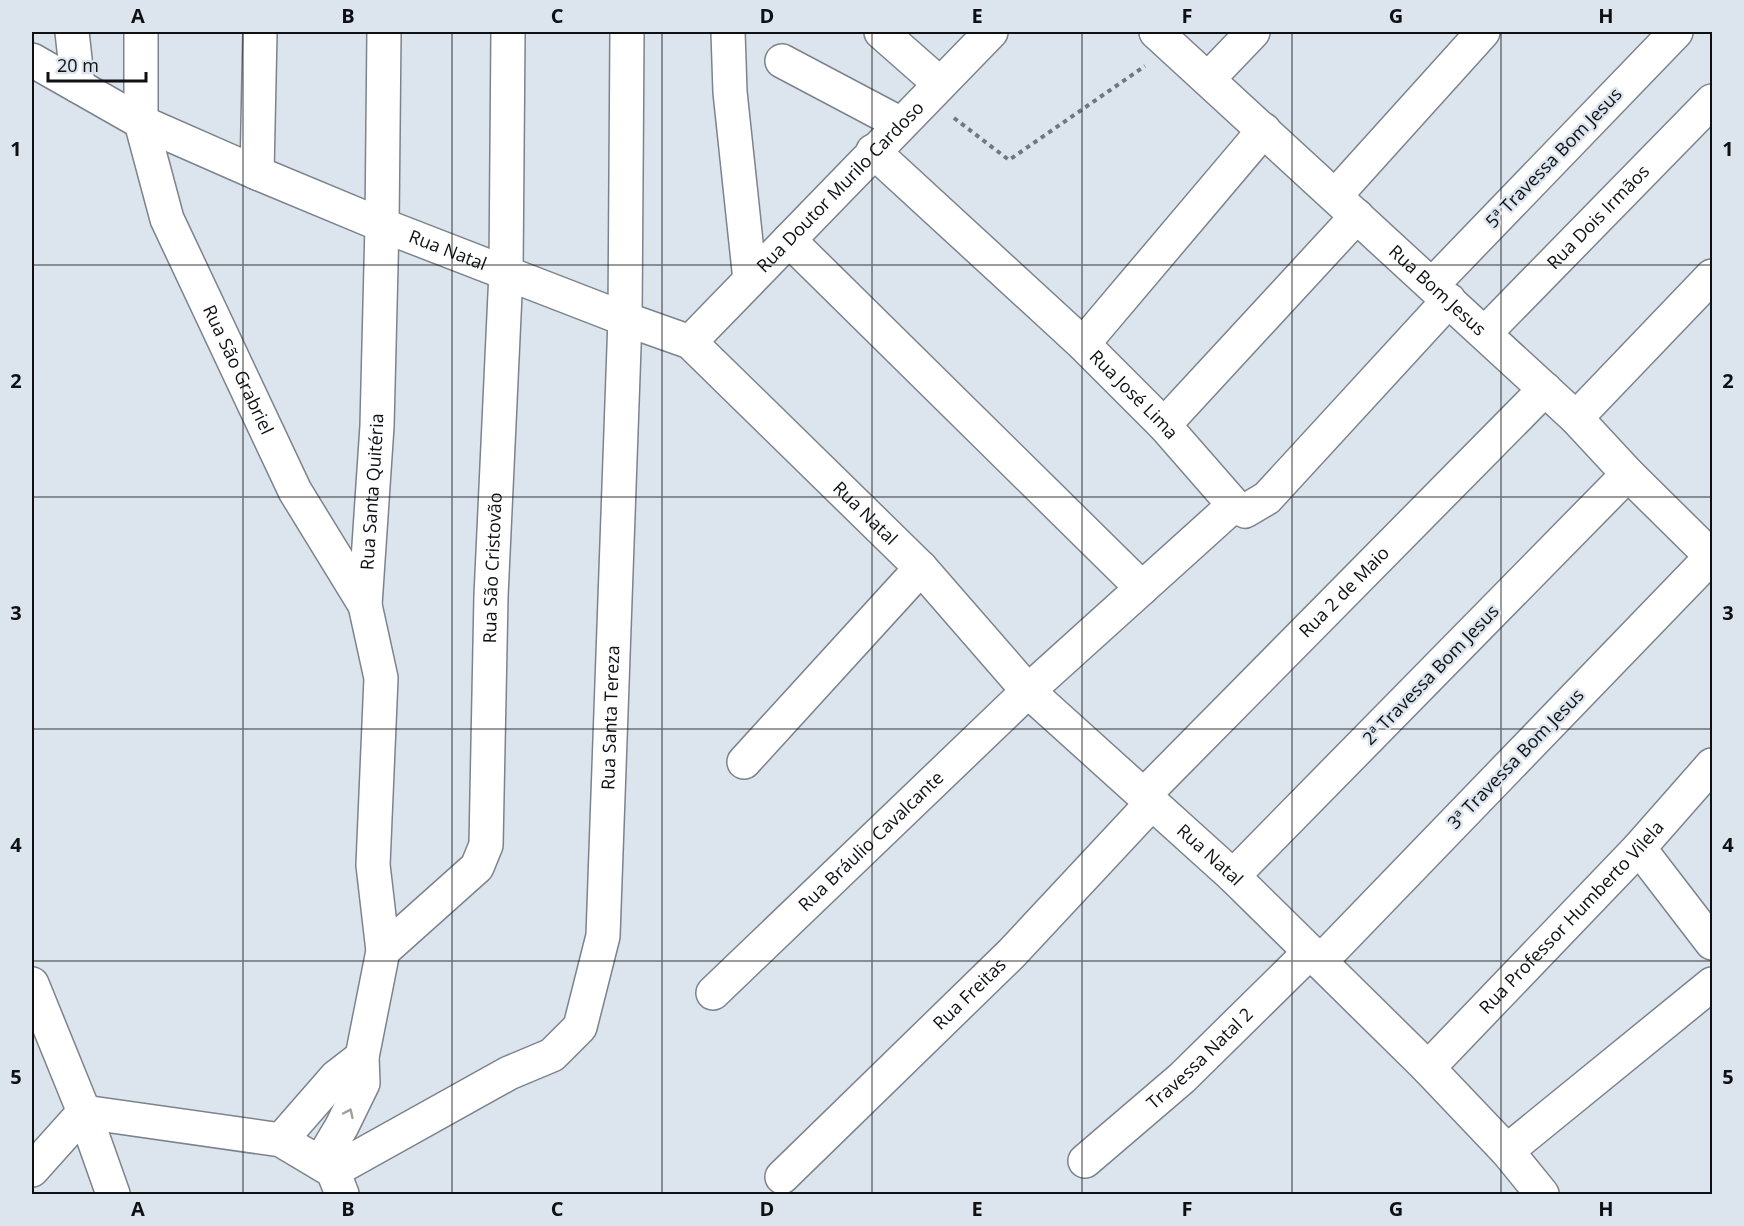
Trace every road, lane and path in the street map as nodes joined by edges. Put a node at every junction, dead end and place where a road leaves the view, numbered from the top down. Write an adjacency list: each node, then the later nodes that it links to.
1 (72, 32): 17 (street)
2 (141, 32): 20 (street, Rua São Grabriel)
3 (260, 32): 24 (street)
4 (384, 32): 26 (street, Rua Santa Quitéria)
5 (508, 32): 28 (street, Rua São Cristovão)
6 (627, 32): 32 (street, Rua Santa Tereza)
7 (728, 32): 30 (street)
8 (881, 32): 18 (street)
9 (991, 32): 18 (street, Rua Doutor Murilo Cardoso)
10 (1253, 32): 16 (street)
11 (1484, 32): 25 (street)
12 (1676, 32): 31 (street, 5ª Travessa Bom Jesus)
13 (1165, 39): 16 (street, Rua Bom Jesus); 18 (path)
14 (32, 60): 17 (street, Rua Natal)
15 (782, 61): 21 (street)
16 (1208, 79): 22 (street, Rua Bom Jesus)
17 (78, 86): 20 (street, Rua Natal)
18 (933, 91): 21 (street, Rua Doutor Murilo Cardoso)
19 (1713, 101): 33 (street, Rua Dois Irmãos)
20 (141, 122): 24 (street, Rua Natal); 44 (street, Rua São Grabriel)
21 (901, 124): 23 (street, Rua Doutor Murilo Cardoso)
22 (1264, 130): 25 (street, Rua Bom Jesus); 35 (street)
23 (873, 151): 27 (street, Rua Doutor Murilo Cardoso); 35 (street, Rua José Lima)
24 (257, 173): 26 (street, Rua Natal)
25 (1346, 206): 31 (street, Rua Bom Jesus); 38 (street)
26 (382, 225): 28 (street, Rua Natal); 44 (street, Rua Santa Quitéria)
27 (789, 240): 30 (street, Rua Doutor Murilo Cardoso); 43 (street)
28 (506, 272): 32 (street, Rua Natal); 52 (street, Rua São Cristovão)
29 (1713, 276): 37 (street)
30 (750, 280): 34 (street, Rua Doutor Murilo Cardoso)
31 (1440, 293): 33 (street, Rua Bom Jesus); 40 (street, 5ª Travessa Bom Jesus)
32 (625, 319): 34 (street, Rua Natal); 64 (street, Rua Santa Tereza)
33 (1485, 333): 36 (street, Rua Bom Jesus)
34 (690, 342): 42 (street, Rua Natal)
35 (1083, 344): 38 (street, Rua José Lima)
36 (1545, 389): 37 (street, Rua Bom Jesus); 48 (street, Rua 2 de Maio)
37 (1576, 418): 39 (street, Rua Bom Jesus)
38 (1164, 425): 40 (street, Rua José Lima)
39 (1628, 474): 41 (street, Rua Bom Jesus); 50 (street, 2ª Travessa Bom Jesus)
40 (1234, 505): 43 (street, Rua Bráulio Cavalcante)
41 (1712, 556): 53 (street, 3ª Travessa Bom Jesus)
42 (921, 568): 45 (street, Rua Natal); 46 (street)
43 (1142, 588): 45 (street, Rua Bráulio Cavalcante)
44 (365, 604): 52 (street, Rua Santa Quitéria)
45 (1028, 691): 48 (street, Rua Natal); 56 (street, Rua Bráulio Cavalcante)
46 (744, 762)
47 (1713, 765): 49 (street, Rua Professor Humberto Vilela)
48 (1148, 799): 50 (street, Rua Natal); 65 (street, Rua Freitas)
49 (1639, 848): 51 (street); 58 (street, Rua Professor Humberto Vilela)
50 (1233, 876): 53 (street, Rua Natal)
51 (1713, 943)
52 (383, 951): 57 (street)
53 (1315, 957): 58 (street, Rua Natal); 62 (street, Travessa Natal 2)
54 (32, 984): 59 (street)
55 (1713, 984): 61 (street)
56 (713, 993)
57 (362, 1057): 60 (street); 64 (street, one-way to 57)
58 (1428, 1068): 61 (street, Rua Natal)
59 (84, 1112): 60 (street); 63 (street); 66 (street)
60 (281, 1140): 64 (street)
61 (1507, 1151): 67 (street, Rua Natal)
62 (1085, 1161)
63 (32, 1170)
64 (332, 1176)
65 (782, 1177)
66 (113, 1194)
67 (1542, 1194)

